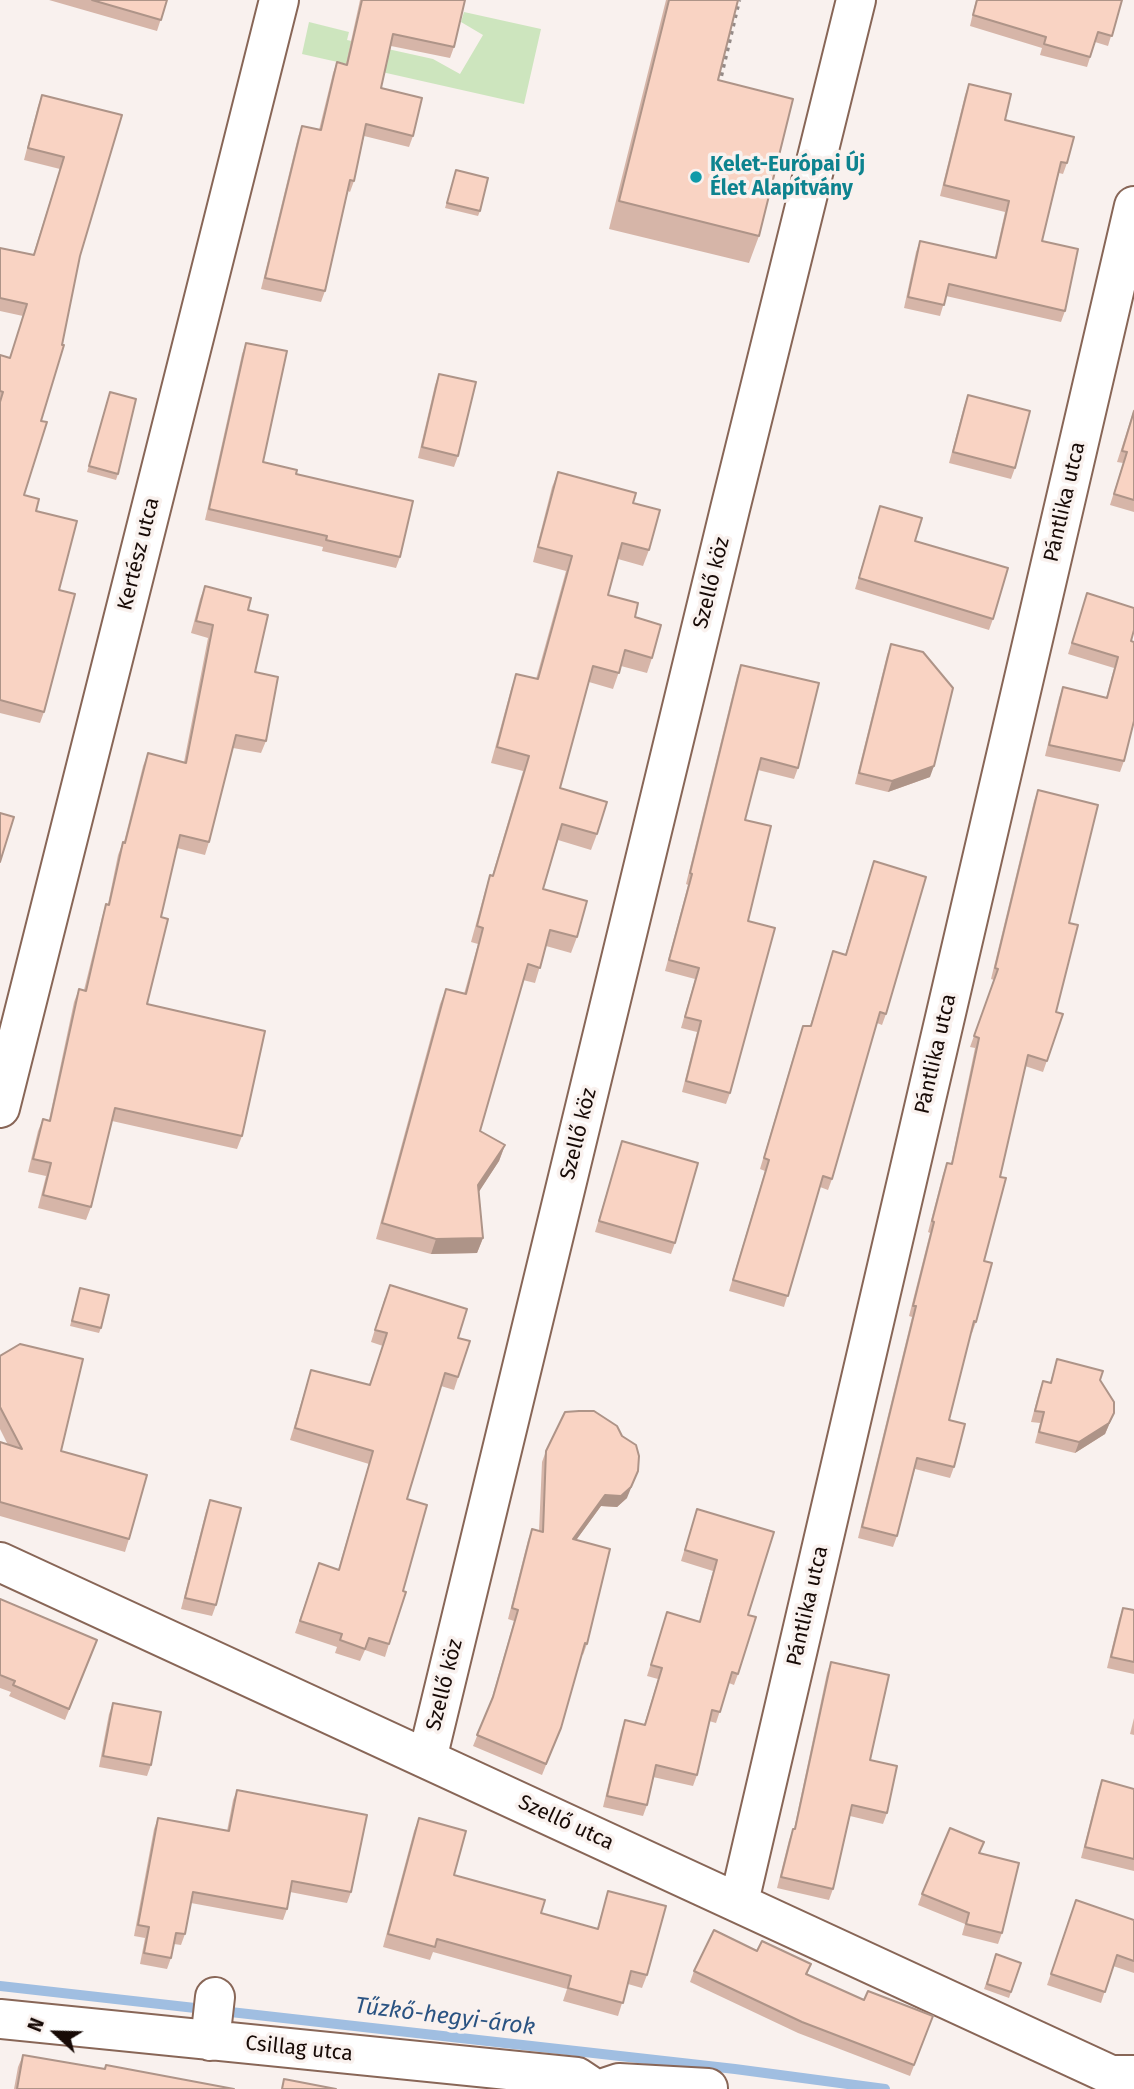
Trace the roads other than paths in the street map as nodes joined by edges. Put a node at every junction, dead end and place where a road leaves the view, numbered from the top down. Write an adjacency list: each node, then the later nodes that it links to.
1 (279, 0): 4 (street, Kertész utca)
2 (856, 0): 6 (street, Szellő köz)
3 (1134, 206): 7 (street, Pántlika utca)
4 (0, 1108)
5 (0, 1562): 6 (street, Szellő utca)
6 (427, 1759): 7 (street, Szellő utca)
7 (738, 1902): 11 (street, Szellő utca)
8 (215, 1997): 10 (street)
9 (0, 2020): 10 (street, Csillag utca)
10 (210, 2040): 13 (street, Csillag utca)
11 (1134, 2075)
12 (708, 2088): 14 (street)
13 (595, 2089)
14 (601, 2089)

